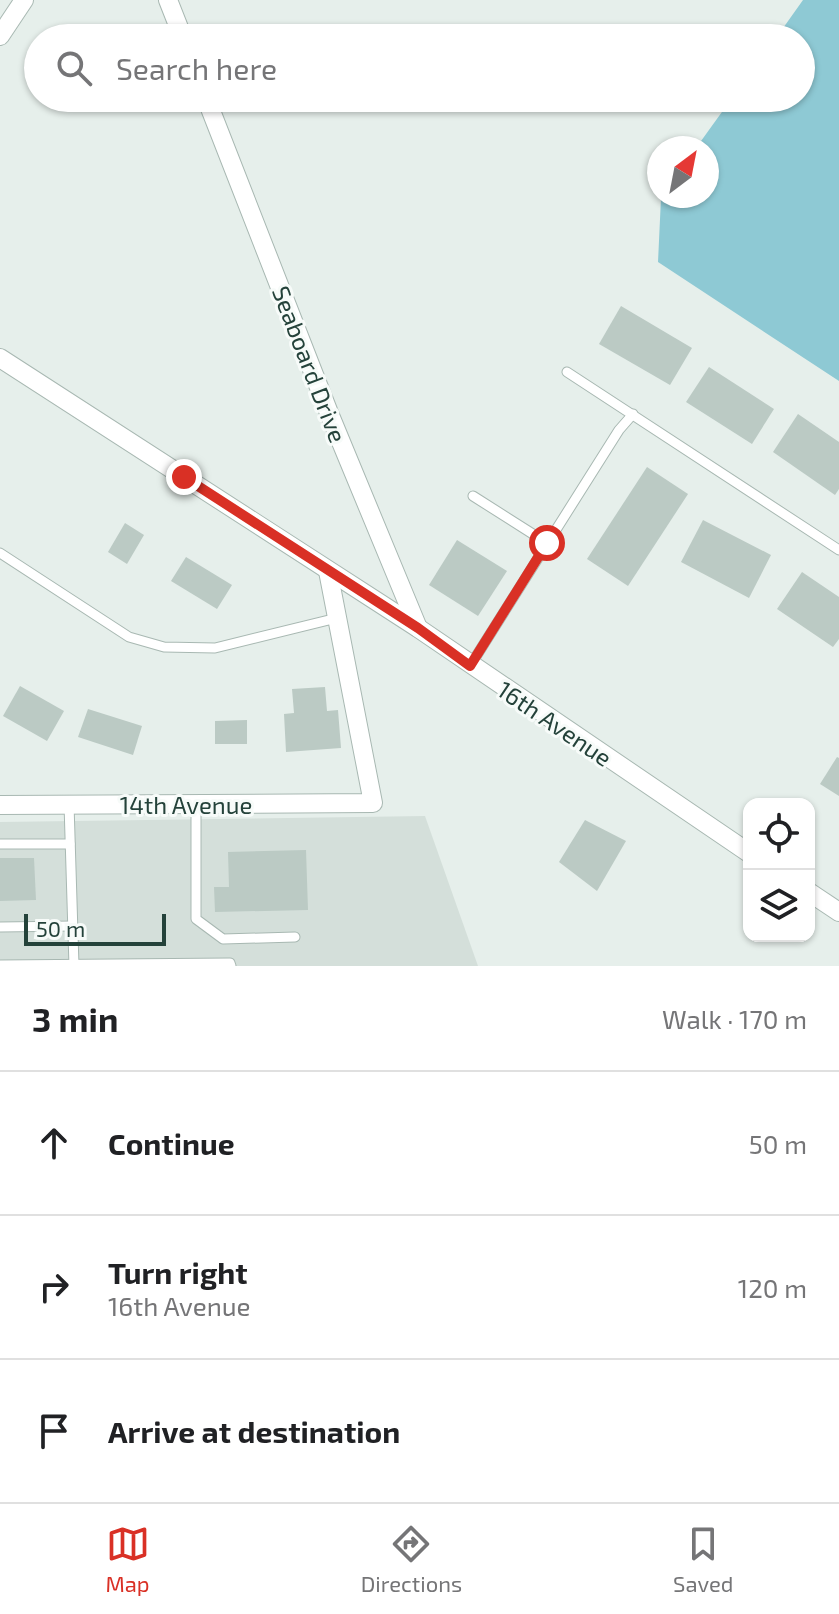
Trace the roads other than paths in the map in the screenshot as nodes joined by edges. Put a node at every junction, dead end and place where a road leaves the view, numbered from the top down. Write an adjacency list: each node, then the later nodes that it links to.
1 (24, 0): 4 (street)
2 (168, 0): 3 (street)
3 (177, 24)
4 (0, 36)
5 (211, 112): 15 (street, Seaboard Drive)
6 (0, 358): 13 (street, 16th Avenue)
7 (567, 372): 8 (lane)
8 (633, 414): 10 (lane); 11 (lane)
9 (473, 496): 10 (lane)
10 (547, 543): 16 (lane)
11 (839, 550)
12 (0, 553): 14 (lane)
13 (328, 571): 14 (street); 15 (street, 16th Avenue)
14 (337, 618): 18 (street, 14th Avenue)
15 (418, 628): 16 (street, 16th Avenue)
16 (470, 666): 22 (street, 16th Avenue)
17 (69, 804): 18 (street, 14th Avenue); 19 (street, 14th Avenue); 21 (lane)
18 (196, 804): 27 (lane)
19 (0, 805)
20 (0, 844): 21 (lane)
21 (70, 844): 25 (lane)
22 (743, 849)
23 (815, 896): 24 (street)
24 (839, 912)
25 (73, 926): 26 (lane); 29 (lane)
26 (0, 927)
27 (295, 937)
28 (0, 965): 29 (lane)
29 (74, 965): 30 (lane)
30 (231, 966)

